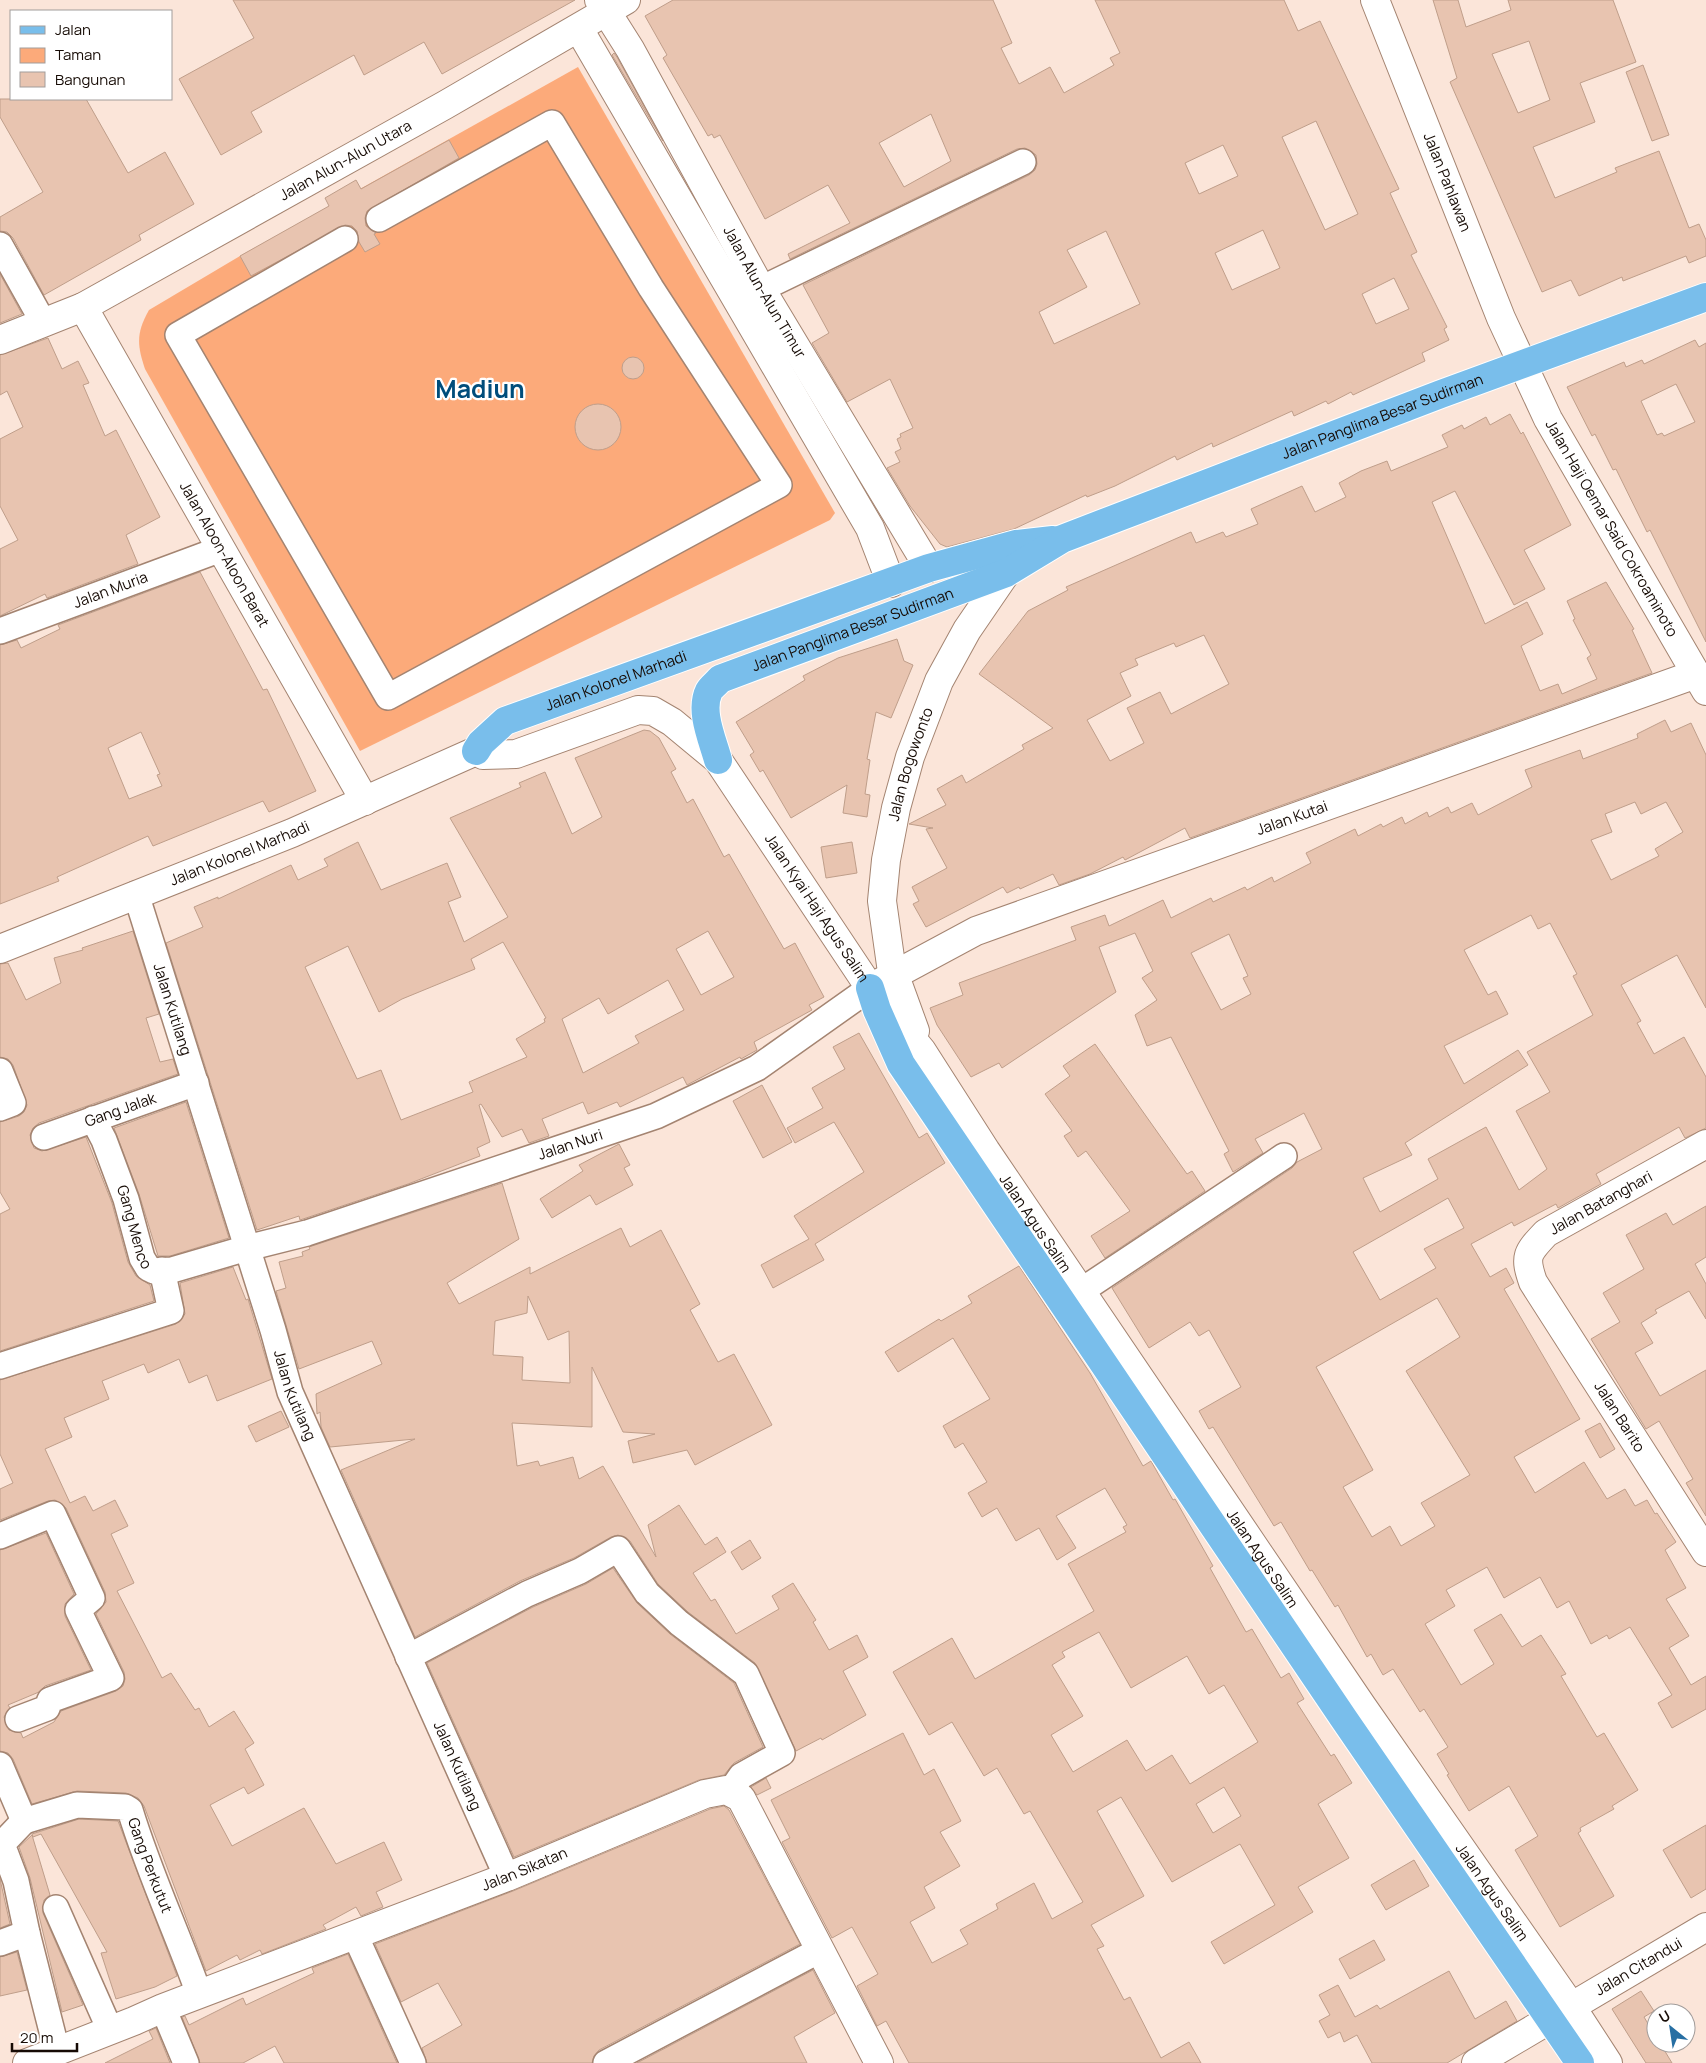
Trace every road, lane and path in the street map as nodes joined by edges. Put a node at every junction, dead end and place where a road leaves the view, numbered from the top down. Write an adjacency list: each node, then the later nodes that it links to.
1 (1375, 0): 13 (street, Jalan Pahlawan)
2 (610, 4): 3 (street, Jalan Alun-Alun Utara); 8 (street, Jalan Alun-Alun Timur)
3 (579, 29): 10 (street, Jalan Alun-Alun Utara); 18 (street, Jalan Alun-Alun Timur)
4 (1023, 162): 8 (street)
5 (379, 219): 6 (street)
6 (345, 239)
7 (0, 245): 11 (street)
8 (761, 289): 16 (street, Jalan Alun-Alun Timur)
9 (1706, 297): 13 (main road, Jalan Panglima Besar Sudirman)
10 (83, 308): 11 (street, Jalan Alun-Alun Utara); 15 (street, Jalan Aloon-Aloon Barat)
11 (44, 322): 12 (street, Jalan Alun-Alun Utara)
12 (0, 340)
13 (1523, 364): 14 (main road, Jalan Panglima Besar Sudirman); 21 (street, Jalan Haji Oemar Said Cokroaminoto)
14 (1062, 540): 16 (main road, Jalan Panglima Besar Sudirman); 17 (main road, Jalan Panglima Besar Sudirman)
15 (221, 549): 19 (street, Jalan Muria); 24 (street, Jalan Aloon-Aloon Barat)
16 (930, 568): 18 (main road, Jalan Panglima Besar Sudirman)
17 (1006, 573): 23 (main road, Jalan Panglima Besar Sudirman); 27 (street, Jalan Bogowonto)
18 (891, 583): 20 (main road, Jalan Panglima Besar Sudirman)
19 (0, 631)
20 (711, 645): 22 (main road, Jalan Kolonel Marhadi)
21 (1701, 683): 27 (street, Jalan Kutai)
22 (476, 751): 23 (street); 24 (street, Jalan Kolonel Marhadi)
23 (718, 760): 27 (street, Jalan Kyai Haji Agus Salim)
24 (365, 802): 25 (street, Jalan Kolonel Marhadi)
25 (136, 894): 26 (street, Jalan Kolonel Marhadi); 30 (street, Jalan Kutilang)
26 (0, 949)
27 (882, 982): 28 (street, Jalan Kyai Haji Agus Salim); 36 (street, Jalan Nuri); 41 (main road)
28 (922, 1050): 39 (street, Jalan Agus Salim)
29 (0, 1071): 31 (street)
30 (196, 1083): 32 (street, Gang Jalak); 36 (street, Jalan Kutilang)
31 (0, 1108)
32 (93, 1119): 33 (street, Gang Jalak); 37 (street, Gang Menco)
33 (44, 1137)
34 (1706, 1144): 38 (street, Jalan Batanghari)
35 (1284, 1156): 39 (street)
36 (247, 1248): 37 (street, Gang Menco); 44 (street, Jalan Kutilang)
37 (162, 1270): 40 (street)
38 (1533, 1282): 43 (street, Jalan Barito)
39 (1081, 1290): 41 (street, Jalan Agus Salim)
40 (0, 1366)
41 (1133, 1387): 58 (main road)
42 (0, 1536): 45 (street)
43 (1706, 1552)
44 (408, 1657): 47 (street); 49 (street, Jalan Kutilang)
45 (18, 1719)
46 (0, 1765): 48 (street)
47 (730, 1792): 49 (street, Jalan Sikatan); 55 (street)
48 (24, 1821): 52 (street); 56 (street, Gang Perkutut)
49 (507, 1876): 53 (street, Jalan Sikatan)
50 (56, 1908): 59 (street)
51 (1706, 1927): 58 (street, Jalan Citandui)
52 (27, 1933): 54 (street); 60 (street)
53 (355, 1935): 56 (street, Jalan Sikatan); 63 (street)
54 (0, 1943)
55 (820, 1950): 64 (street); 65 (street)
56 (199, 1994): 57 (street, Jalan Sikatan)
57 (163, 2008): 59 (street, Jalan Sikatan); 62 (street)
58 (1561, 2012): 66 (street, Jalan Citandui); 67 (main road); 68 (street)
59 (110, 2030): 60 (street, Jalan Sikatan)
60 (57, 2051): 61 (street, Jalan Sikatan)
61 (27, 2063)
62 (186, 2063)
63 (413, 2063)
64 (606, 2063)
65 (879, 2063)
66 (1476, 2063)
67 (1580, 2063)
68 (1608, 2063)

